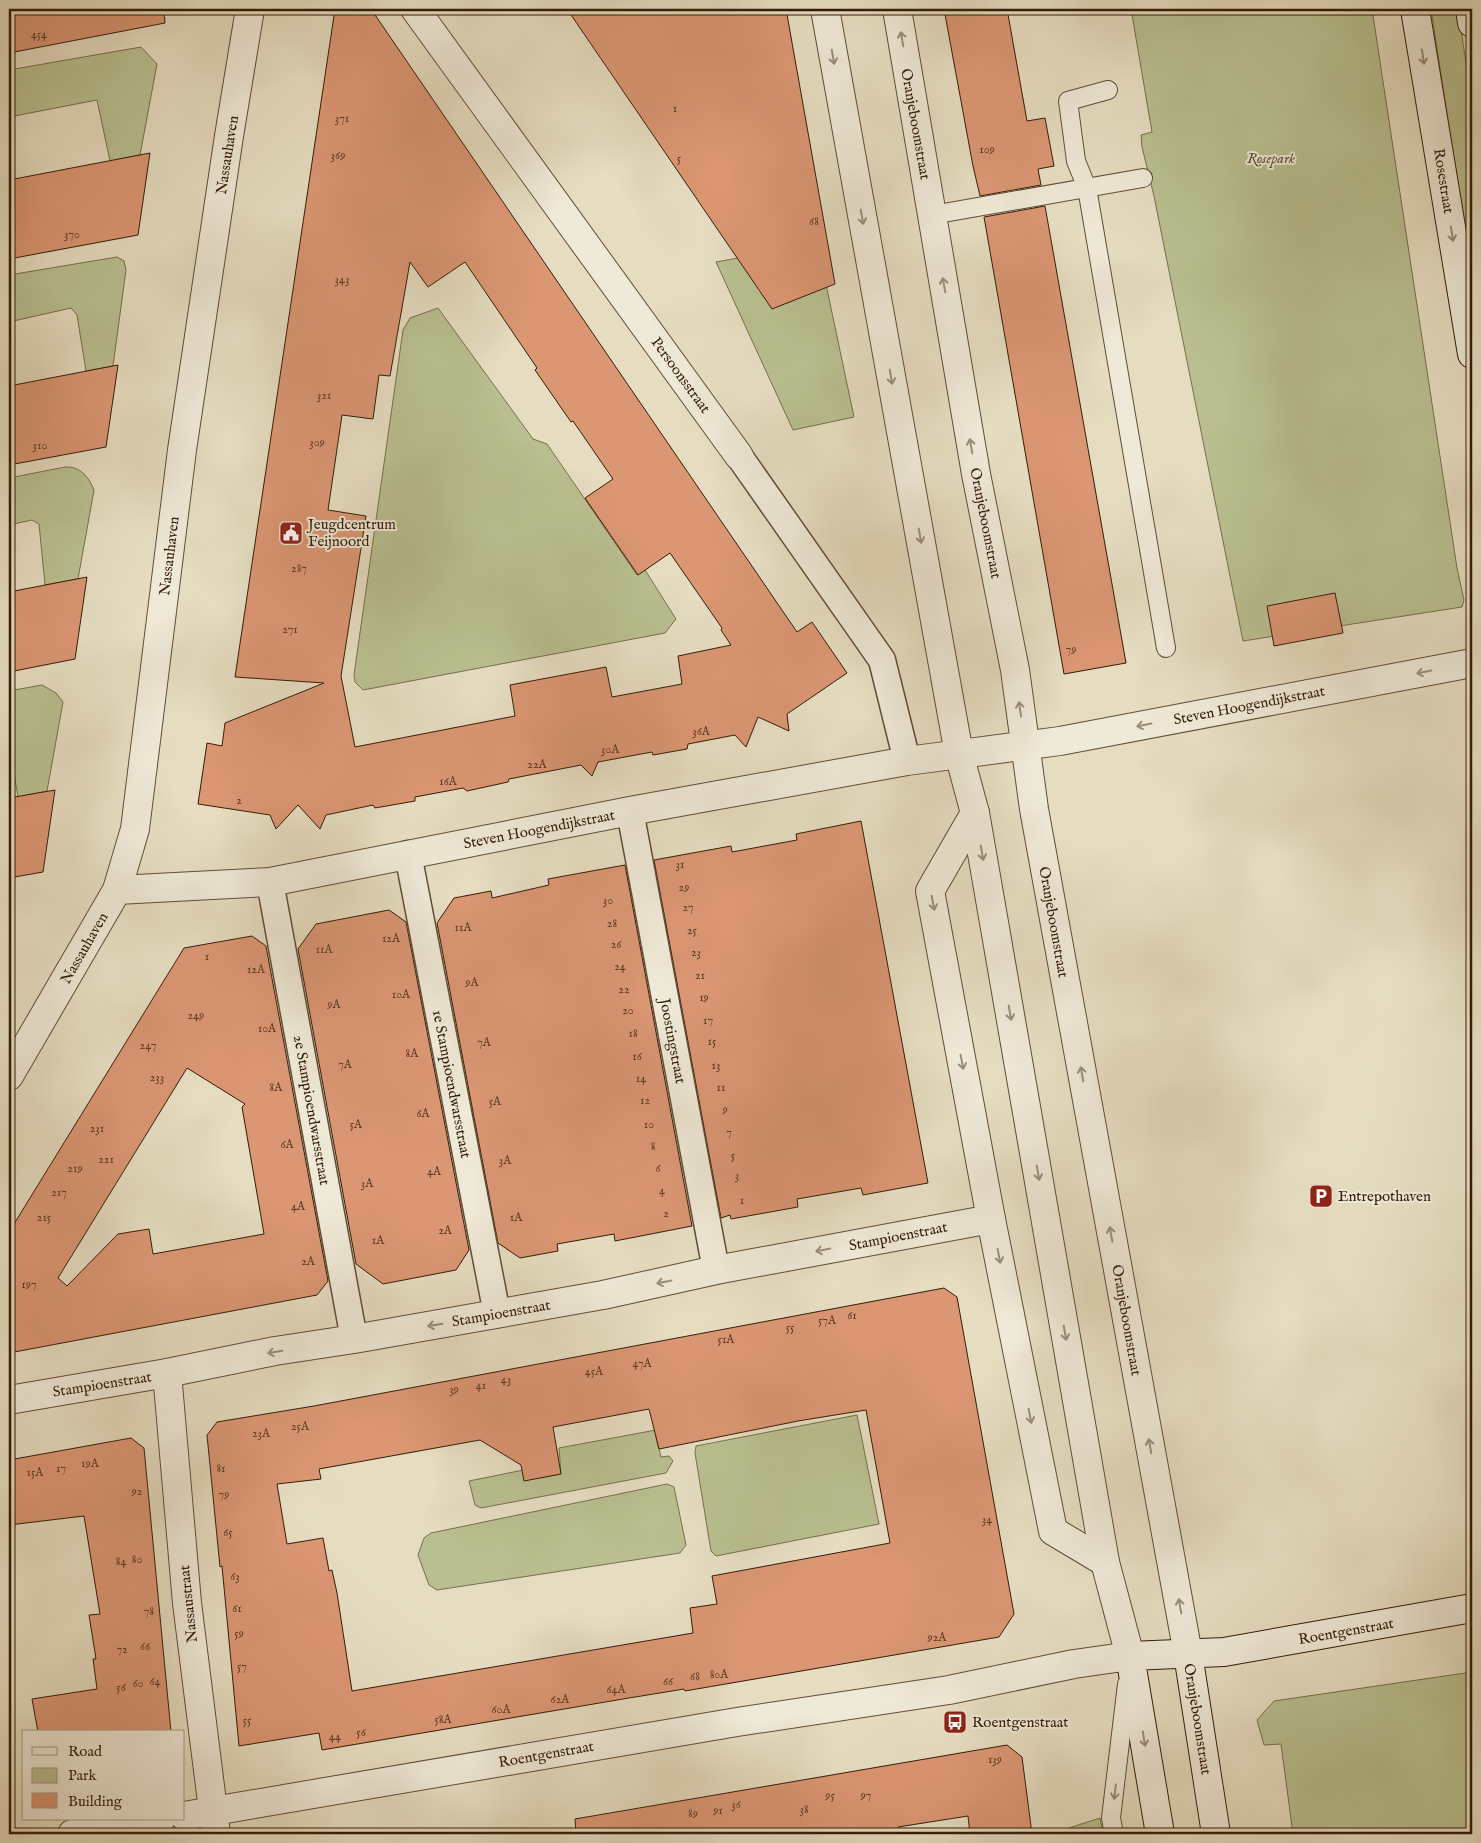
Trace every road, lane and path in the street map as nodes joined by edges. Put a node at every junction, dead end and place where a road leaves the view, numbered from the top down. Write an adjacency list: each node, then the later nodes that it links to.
1 (250, 9): 23 (street, Nassauhaven)
2 (415, 9): 13 (street, Persoonsstraat)
3 (825, 9): 17 (street, one-way to 17)
4 (897, 9): 11 (street, Oranjeboomstraat, one-way to 4)
5 (1415, 9): 12 (street, Rosestraat, one-way to 12)
6 (1470, 9): 7 (street)
7 (1472, 23)
8 (1108, 90): 10 (lane)
9 (1143, 178): 10 (lane)
10 (1087, 188): 11 (lane); 14 (lane)
11 (932, 215): 16 (street, Oranjeboomstraat, one-way to 11)
12 (1472, 354)
13 (739, 456): 18 (street, Persoonsstraat)
14 (1166, 648)
15 (1472, 663): 16 (street, Steven Hoogendijkstraat, one-way to 16)
16 (1025, 745): 17 (street, Steven Hoogendijkstraat); 33 (street, Oranjeboomstraat, one-way to 16)
17 (959, 754): 18 (street, Steven Hoogendijkstraat); 20 (street)
18 (907, 762): 19 (street, Steven Hoogendijkstraat)
19 (630, 811): 21 (street, Steven Hoogendijkstraat); 26 (street, Joostingstraat)
20 (975, 813): 25 (street, one-way to 25); 31 (street, one-way to 31)
21 (408, 854): 22 (street, Steven Hoogendijkstraat); 27 (street, 1e Stampioendwarsstraat)
22 (270, 882): 23 (street, Steven Hoogendijkstraat); 28 (street, 2e Stampioendwarsstraat)
23 (117, 890): 24 (street, Nassauhaven)
24 (9, 1076)
25 (991, 1219): 26 (street, Stampioenstraat, one-way to 26); 31 (street, one-way to 31)
26 (716, 1270): 27 (street, Stampioenstraat, one-way to 27)
27 (496, 1314): 28 (street, Stampioenstraat, one-way to 28)
28 (354, 1339): 29 (street, Stampioenstraat, one-way to 29)
29 (167, 1373): 30 (street, Stampioenstraat); 36 (street, Nassaustraat)
30 (9, 1400)
31 (1105, 1562): 34 (street)
32 (1472, 1608): 33 (street, Roentgenstraat)
33 (1188, 1654): 34 (street, Roentgenstraat); 41 (street, Oranjeboomstraat)
34 (1130, 1656): 36 (street, Roentgenstraat); 39 (lane, one-way to 39); 40 (street, one-way to 40)
35 (185, 1816): 36 (street, Roentgenstraat)
36 (215, 1823)
37 (157, 1825): 38 (street)
38 (72, 1834)
39 (1114, 1834)
40 (1160, 1834)
41 (1216, 1834)

